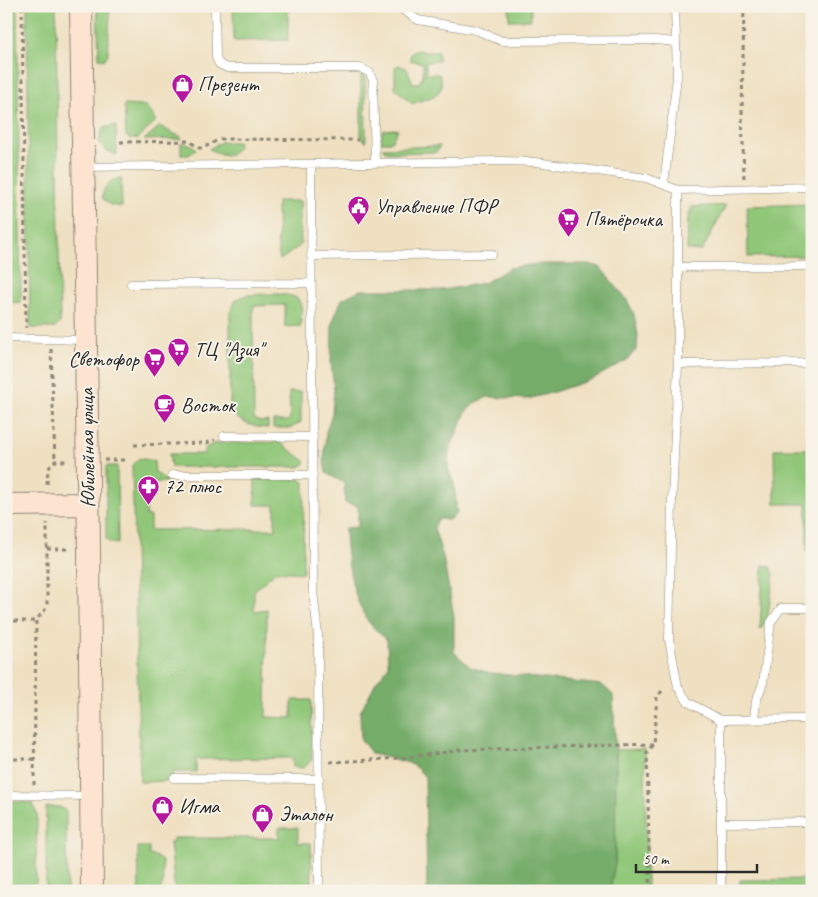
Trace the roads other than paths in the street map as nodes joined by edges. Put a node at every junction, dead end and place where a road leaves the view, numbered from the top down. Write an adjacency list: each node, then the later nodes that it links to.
1 (81, 6): 8 (main road, Юбилейная улица)
2 (215, 6): 6 (lane)
3 (396, 6): 5 (lane)
4 (675, 6): 5 (lane)
5 (675, 42): 9 (lane)
6 (375, 163): 7 (lane); 9 (lane)
7 (311, 164): 8 (lane); 13 (lane)
8 (83, 167): 19 (main road, Юбилейная улица)
9 (664, 184): 11 (lane)
10 (812, 187): 11 (lane)
11 (678, 190): 15 (lane)
12 (492, 254): 13 (lane)
13 (311, 256): 17 (lane)
14 (812, 266): 15 (lane)
15 (678, 267): 21 (lane)
16 (131, 284): 17 (lane)
17 (311, 284): 23 (lane)
18 (6, 338): 19 (lane)
19 (86, 340): 26 (main road, Юбилейная улица)
20 (812, 363): 21 (lane)
21 (678, 364): 31 (lane)
22 (224, 436): 23 (lane)
23 (312, 438): 25 (lane)
24 (172, 475): 25 (lane)
25 (312, 475): 33 (lane)
26 (88, 504): 27 (main road); 35 (main road, Юбилейная улица)
27 (6, 505)
28 (812, 608): 30 (lane)
29 (812, 718): 30 (lane)
30 (754, 719): 31 (lane)
31 (721, 720): 37 (lane)
32 (174, 778): 33 (lane)
33 (319, 779): 39 (lane)
34 (6, 794): 35 (lane)
35 (91, 796): 38 (main road, Юбилейная улица)
36 (812, 822): 37 (lane)
37 (721, 823): 40 (lane)
38 (92, 891)
39 (318, 891)
40 (721, 891)

